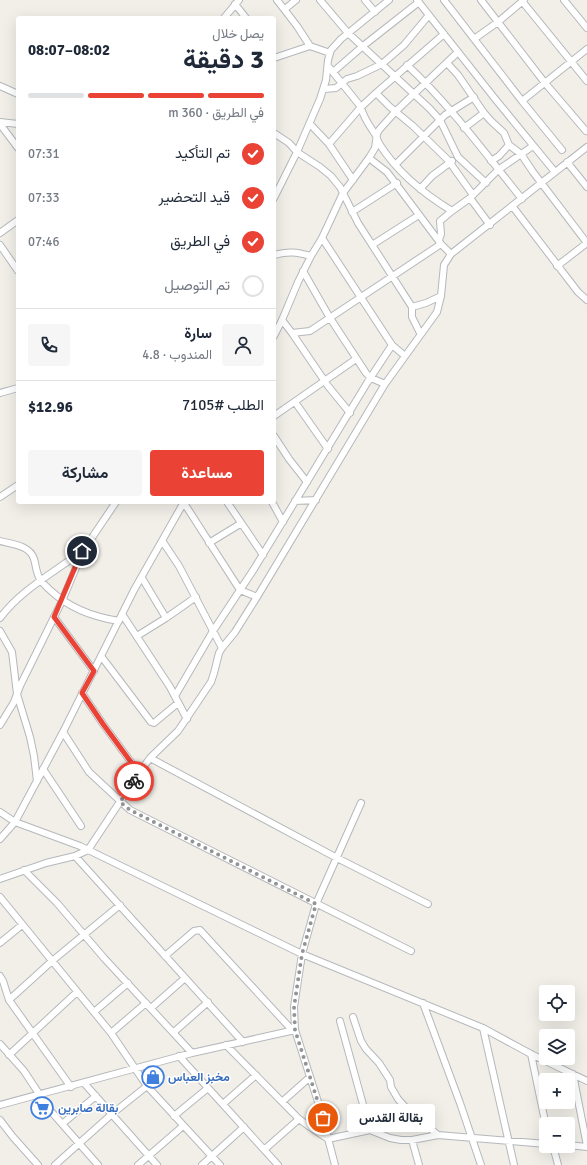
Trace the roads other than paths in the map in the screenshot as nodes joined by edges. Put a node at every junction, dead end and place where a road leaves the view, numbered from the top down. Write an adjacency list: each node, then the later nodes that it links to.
1 (277, 0): 12 (street)
2 (296, 0): 12 (street)
3 (320, 0): 19 (street)
4 (365, 0): 13 (street)
5 (389, 0): 13 (street)
6 (444, 0): 21 (street)
7 (481, 0): 17 (street)
8 (564, 0): 18 (street)
9 (418, 1): 14 (street); 23 (street)
10 (523, 1): 17 (street); 28 (street)
11 (237, 2): 15 (street); 16 (street)
12 (284, 9): 22 (street)
13 (375, 12): 19 (street)
14 (429, 15): 20 (street); 30 (street)
15 (226, 16)
16 (245, 16)
17 (498, 22): 21 (street); 36 (street)
18 (587, 28)
19 (348, 33): 23 (street); 26 (street)
20 (444, 34): 25 (street); 31 (street)
21 (474, 39): 45 (street)
22 (310, 46): 26 (street); 27 (street)
23 (363, 46): 30 (street); 33 (street)
24 (587, 49): 28 (street)
25 (458, 52): 29 (street); 62 (street)
26 (330, 53): 32 (street)
27 (276, 56)
28 (572, 62): 35 (street); 36 (street)
29 (447, 63): 38 (street); 44 (street)
30 (382, 64): 34 (street); 37 (street)
31 (407, 65): 34 (street); 38 (street)
32 (328, 66): 33 (street); 40 (street)
33 (333, 72): 37 (street)
34 (394, 76): 42 (street); 43 (street)
35 (587, 81)
36 (545, 82): 45 (street); 55 (street)
37 (342, 83): 40 (street); 46 (street)
38 (425, 83): 43 (street); 47 (street)
39 (0, 86): 41 (street)
40 (324, 89): 53 (street)
41 (16, 93)
42 (376, 93): 46 (street); 48 (street)
43 (414, 94): 48 (street); 50 (street)
44 (474, 97): 47 (street); 49 (street)
45 (522, 101): 64 (street)
46 (361, 107): 58 (street); 59 (street)
47 (451, 111): 50 (street); 54 (street)
48 (395, 112): 57 (street); 58 (street)
49 (484, 113): 54 (street); 60 (street)
50 (440, 120): 57 (street); 67 (street)
51 (0, 123): 52 (street); 61 (street)
52 (16, 124)
53 (310, 124): 59 (street); 65 (street)
54 (464, 128): 69 (street)
55 (586, 131)
56 (276, 135): 65 (street)
57 (423, 136): 71 (street); 72 (street)
58 (377, 137): 68 (street); 72 (street)
59 (329, 144): 75 (street)
60 (509, 145): 66 (street); 69 (street)
61 (16, 146)
62 (533, 146): 66 (street); 74 (street)
63 (587, 147): 70 (street)
64 (562, 150)
65 (297, 152): 81 (street); 82 (street)
66 (521, 154): 73 (street); 78 (street)
67 (458, 157): 71 (street); 77 (street)
68 (369, 158): 75 (street); 76 (street)
69 (491, 161): 73 (street)
70 (567, 162): 74 (street); 79 (street)
71 (450, 163): 80 (street); 83 (street)
72 (396, 164): 80 (street)
73 (498, 170): 77 (street); 84 (street)
74 (555, 172): 78 (street)
75 (353, 180): 82 (street)
76 (397, 183): 87 (street); 88 (street)
77 (486, 183): 83 (street)
78 (541, 184): 84 (street); 94 (street)
79 (587, 187)
80 (420, 189): 86 (street)
81 (276, 193)
82 (343, 193): 87 (street); 92 (street)
83 (471, 197): 86 (street); 90 (street)
84 (522, 199): 85 (street)
85 (513, 206): 90 (street); 100 (street)
86 (452, 211): 93 (street)
87 (352, 212): 96 (street)
88 (419, 215): 93 (street); 96 (street)
89 (16, 221): 91 (street)
90 (490, 224): 98 (street)
91 (0, 233)
92 (322, 238): 99 (street); 105 (street)
93 (440, 242): 98 (street); 103 (street)
94 (587, 243): 100 (street)
95 (0, 245): 101 (street)
96 (372, 245): 103 (street)
97 (276, 254): 99 (street)
98 (451, 254): 104 (street)
99 (311, 256): 102 (street)
100 (557, 266): 106 (street)
101 (16, 268)
102 (303, 271): 108 (street); 109 (street)
103 (391, 276): 105 (street); 107 (street)
104 (441, 296): 107 (street); 112 (street)
105 (360, 297): 108 (street); 113 (street)
106 (587, 300)
107 (412, 307): 112 (street)
108 (330, 318): 111 (street); 115 (street)
109 (282, 320): 110 (street); 111 (street)
110 (276, 332)
111 (292, 333): 117 (street)
112 (420, 333): 114 (street)
113 (392, 345): 114 (street); 116 (street)
114 (404, 356): 118 (street)
115 (356, 359): 116 (street); 117 (street)
116 (371, 378): 118 (street); 122 (street)
117 (325, 381): 121 (street); 122 (street)
118 (385, 384): 129 (street)
119 (16, 389): 120 (street)
120 (0, 393)
121 (294, 402): 123 (street); 125 (street)
122 (350, 413): 125 (street)
123 (276, 415)
124 (276, 439): 126 (street)
125 (328, 449): 126 (street)
126 (306, 482): 130 (street)
127 (16, 486): 128 (street)
128 (0, 497)
129 (316, 500): 130 (street); 147 (street)
130 (295, 501): 136 (street)
131 (115, 504): 141 (street)
132 (183, 504): 139 (street)
133 (185, 504): 140 (street)
134 (227, 504): 137 (street)
135 (273, 504): 136 (street)
136 (284, 522): 142 (street)
137 (240, 524): 140 (street); 142 (street)
138 (0, 541): 144 (street)
139 (163, 542): 143 (street); 146 (street)
140 (209, 543): 145 (street)
141 (82, 551): 144 (street); 148 (street)
142 (263, 555): 145 (street)
143 (142, 578): 149 (street); 152 (street)
144 (40, 580): 148 (street); 151 (street)
145 (240, 590): 147 (street); 155 (street)
146 (196, 597): 152 (street); 155 (street)
147 (257, 597): 157 (street)
148 (62, 601): 150 (street); 153 (street)
149 (122, 614): 153 (street); 156 (street)
150 (54, 617): 159 (street); 161 (street)
151 (0, 618)
152 (166, 618): 156 (street)
153 (119, 620): 158 (street)
154 (0, 631): 161 (street)
155 (213, 631): 157 (street); 162 (street)
156 (137, 636): 162 (street)
157 (222, 648): 164 (street)
158 (101, 656): 159 (street); 163 (street)
159 (94, 671): 160 (street)
160 (82, 693): 166 (street); 169 (street)
161 (17, 694): 165 (street); 170 (street)
162 (175, 696): 163 (street)
163 (178, 703): 164 (street)
164 (187, 718): 167 (street)
165 (0, 725)
166 (63, 732): 168 (street); 171 (street)
167 (150, 758): 169 (street); 179 (street)
168 (43, 769): 170 (street); 175 (street)
169 (139, 773): 171 (street)
170 (37, 781): 174 (street)
171 (120, 802): 177 (street); 183 (street)
172 (361, 804): 179 (street)
173 (0, 812): 174 (street)
174 (15, 822): 176 (street); 177 (street)
175 (81, 826)
176 (0, 839)
177 (88, 850): 178 (street); 190 (street)
178 (75, 856): 180 (street); 185 (street)
179 (337, 858): 183 (street); 184 (street)
180 (24, 870): 181 (street); 187 (street)
181 (0, 878)
182 (0, 897): 186 (street)
183 (316, 904): 189 (street); 190 (street)
184 (428, 904)
185 (120, 906): 187 (street); 191 (street)
186 (22, 925): 188 (street); 192 (street)
187 (85, 934): 192 (street); 195 (street)
188 (0, 943)
189 (411, 951)
190 (302, 954): 200 (street); 206 (street)
191 (165, 956): 194 (street); 206 (street)
192 (52, 961): 196 (street); 197 (street)
193 (0, 976): 197 (street)
194 (185, 978): 199 (street); 201 (street)
195 (128, 983): 198 (street); 202 (street)
196 (77, 992): 202 (street); 208 (street)
197 (9, 1000): 208 (street)
198 (146, 1002): 201 (street); 209 (street)
199 (208, 1002): 207 (street); 210 (street)
200 (423, 1003): 205 (street); 243 (street)
201 (151, 1008): 207 (street)
202 (94, 1012): 209 (street)
203 (353, 1017): 242 (street)
204 (340, 1021): 241 (street)
205 (482, 1028): 214 (street); 246 (street)
206 (294, 1030): 210 (street); 221 (street)
207 (174, 1032): 213 (street)
208 (33, 1033): 215 (street); 226 (street)
209 (111, 1033): 217 (street)
210 (243, 1042): 212 (street)
211 (0, 1044): 215 (street)
212 (226, 1045): 213 (street); 219 (street)
213 (192, 1053): 216 (street)
214 (531, 1054): 218 (street); 235 (street)
215 (9, 1055): 228 (street)
216 (179, 1056): 217 (street); 227 (street)
217 (134, 1069): 223 (street); 225 (street)
218 (571, 1073)
219 (256, 1075): 230 (street); 231 (street)
220 (575, 1075): 222 (street)
221 (310, 1077): 230 (street); 244 (street)
222 (587, 1081)
223 (84, 1083): 226 (street); 229 (street)
224 (575, 1084): 250 (street)
225 (147, 1086): 233 (street); 234 (street)
226 (71, 1087): 228 (street)
227 (208, 1088): 231 (street); 234 (street)
228 (40, 1094): 232 (street); 238 (street)
229 (96, 1096): 233 (street); 238 (street)
230 (283, 1101): 236 (street)
231 (223, 1104): 240 (street)
232 (0, 1105)
233 (112, 1114): 247 (street); 253 (street)
234 (174, 1116): 239 (street)
235 (544, 1117)
236 (299, 1119): 244 (street); 251 (street)
237 (0, 1120): 256 (street)
238 (62, 1124): 247 (street)
239 (183, 1126): 253 (street); 254 (street)
240 (244, 1127): 251 (street); 254 (street)
241 (370, 1130): 244 (street); 245 (street)
242 (438, 1135): 243 (street); 245 (street)
243 (471, 1138): 246 (street); 266 (street)
244 (328, 1139): 264 (street)
245 (412, 1140): 265 (street)
246 (508, 1142): 248 (street); 267 (street)
247 (79, 1143): 257 (street); 258 (street)
248 (539, 1144)
249 (575, 1145): 250 (street)
250 (587, 1146)
251 (265, 1149): 255 (street)
252 (555, 1153): 268 (street)
253 (149, 1156): 259 (street); 260 (street)
254 (212, 1156): 261 (street); 262 (street)
255 (276, 1163): 263 (street)
256 (38, 1165)
257 (55, 1165)
258 (98, 1165)
259 (138, 1165)
260 (157, 1165)
261 (202, 1165)
262 (220, 1165)
263 (269, 1165)
264 (335, 1165)
265 (419, 1165)
266 (481, 1165)
267 (514, 1165)
268 (558, 1165)

